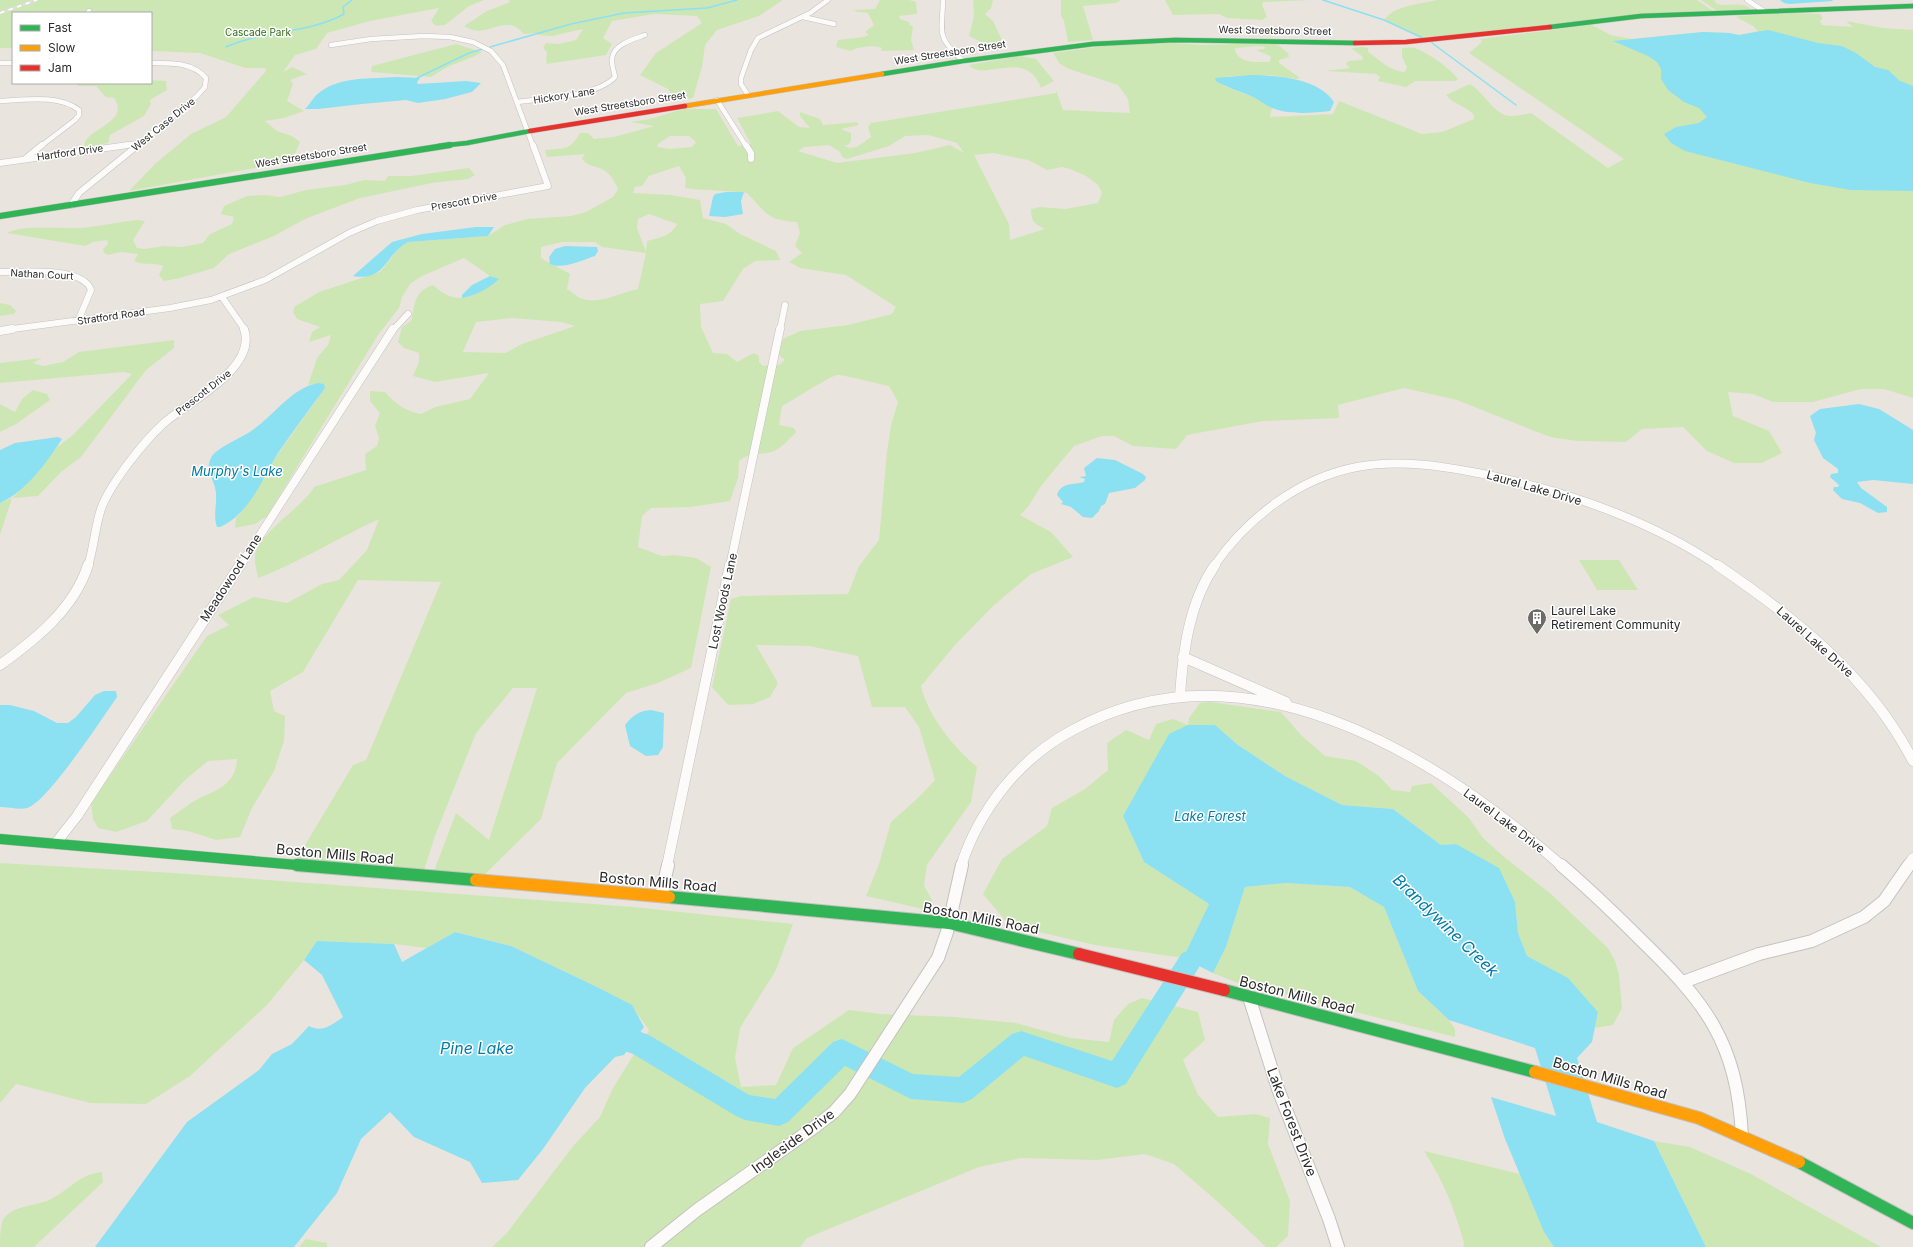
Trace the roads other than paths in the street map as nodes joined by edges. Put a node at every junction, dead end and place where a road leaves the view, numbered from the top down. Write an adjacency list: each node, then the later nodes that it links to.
1 (828, 0): 6 (street)
2 (943, 0): 10 (street)
3 (1746, 0): 5 (street)
4 (1913, 6): 5 (main road, West Streetsboro Street)
5 (1764, 11): 10 (main road, West Streetsboro Street)
6 (803, 17): 7 (street); 14 (street)
7 (834, 24)
8 (646, 35): 17 (street, Hickory Lane)
9 (331, 45): 17 (street)
10 (963, 61): 14 (main road, West Streetsboro Street)
11 (0, 63): 12 (street)
12 (12, 63)
13 (152, 63): 19 (street, West Case Drive)
14 (748, 95): 15 (main road, West Streetsboro Street)
15 (717, 100): 18 (main road, West Streetsboro Street); 21 (street)
16 (0, 101): 20 (street)
17 (518, 102): 18 (street)
18 (529, 131): 23 (main road, West Streetsboro Street); 26 (street, Prescott Drive)
19 (140, 143): 20 (street, Hartford Drive); 23 (street, West Case Drive)
20 (25, 159): 22 (street, Hartford Drive)
21 (750, 159)
22 (0, 163)
23 (71, 205): 24 (main road, West Streetsboro Street)
24 (0, 216)
25 (0, 272): 29 (street, Nathan Court)
26 (222, 296): 29 (street, Stratford Road); 32 (street, Prescott Drive)
27 (785, 305): 39 (street, Lost Woods Lane)
28 (408, 314): 37 (street, Meadowood Lane)
29 (78, 321): 30 (street, Stratford Road)
30 (0, 331)
31 (1183, 657): 33 (street, Laurel Lake Drive); 34 (street, Laurel Lake Drive); 35 (street, Laurel Lake Drive)
32 (0, 665)
33 (1180, 696): 34 (street, Laurel Lake Drive); 40 (street, Laurel Lake Drive)
34 (1294, 707): 41 (street, Laurel Lake Drive)
35 (1913, 761)
36 (0, 839): 37 (main road, Boston Mills Road)
37 (55, 844): 39 (main road, Boston Mills Road)
38 (1913, 858): 41 (street)
39 (661, 896): 40 (main road, Boston Mills Road)
40 (950, 924): 42 (main road, Boston Mills Road); 45 (street, Ingleside Drive)
41 (1683, 982): 43 (street, Laurel Lake Drive)
42 (1249, 997): 43 (main road, Boston Mills Road); 46 (street, Lake Forest Drive)
43 (1742, 1136): 44 (main road, Boston Mills Road)
44 (1913, 1223)
45 (651, 1247)
46 (1338, 1247)

